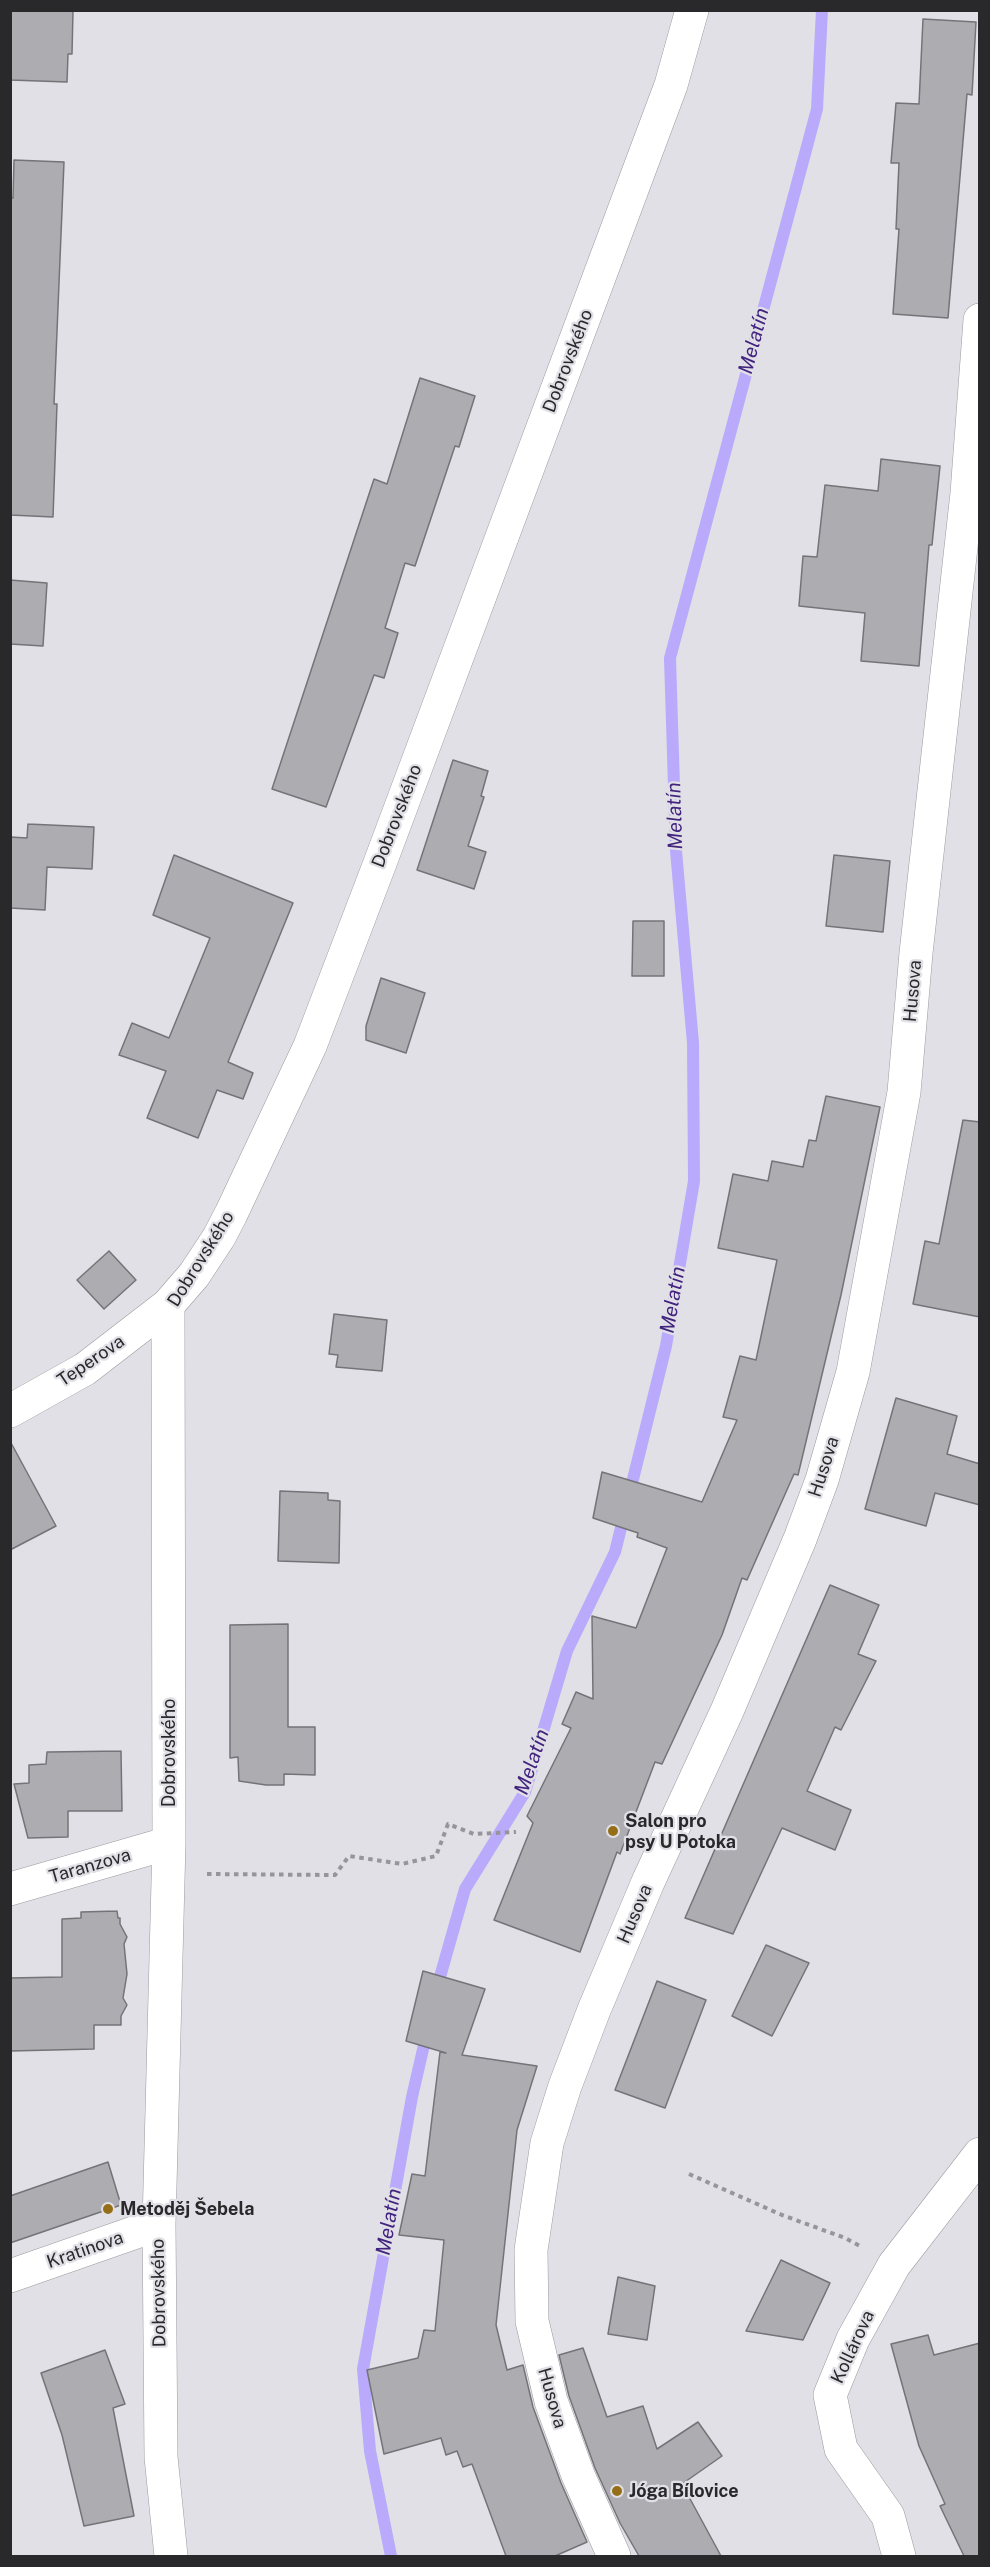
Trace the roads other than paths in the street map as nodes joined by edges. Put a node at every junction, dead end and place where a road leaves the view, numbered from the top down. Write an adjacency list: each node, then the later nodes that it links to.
1 (692, 10): 3 (street, Dobrovského)
2 (980, 320): 11 (street, Husova)
3 (168, 1305): 4 (street, Teperova); 5 (street, Dobrovského)
4 (10, 1411)
5 (168, 1859): 6 (street, Taranzova); 8 (street, Dobrovského)
6 (10, 1889)
7 (980, 2154): 12 (street, Kollárova)
8 (159, 2224): 9 (street, Kratinova); 10 (street, Dobrovského)
9 (10, 2276)
10 (171, 2556)
11 (614, 2556)
12 (899, 2556)

